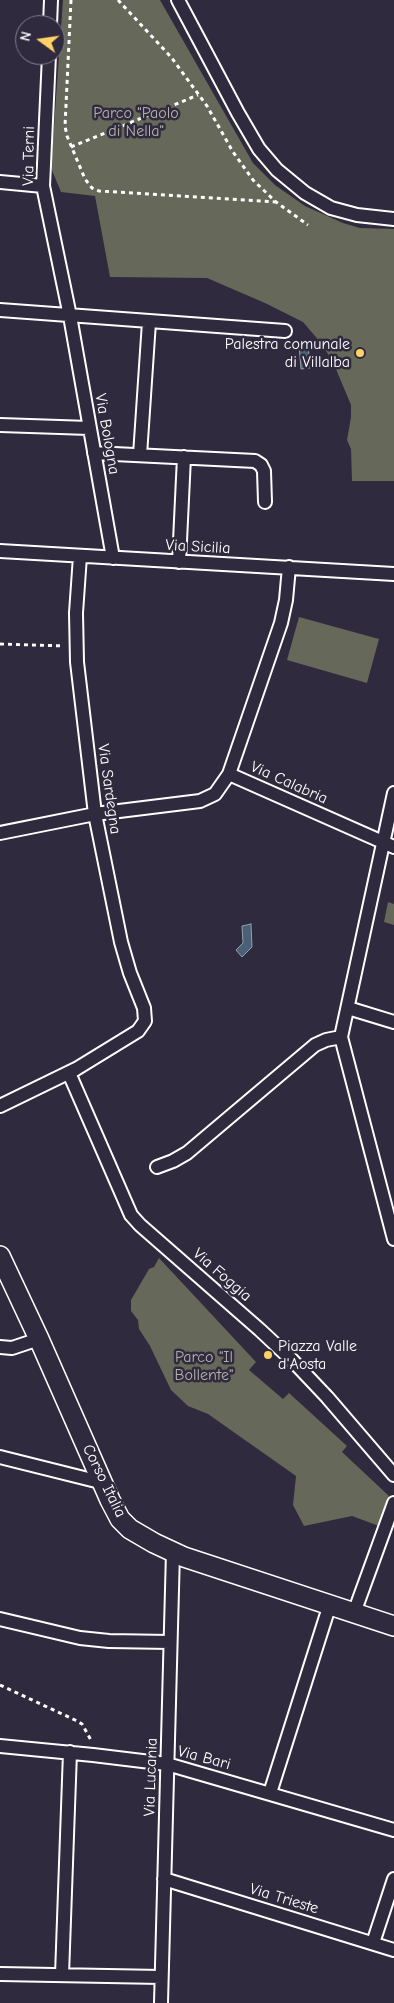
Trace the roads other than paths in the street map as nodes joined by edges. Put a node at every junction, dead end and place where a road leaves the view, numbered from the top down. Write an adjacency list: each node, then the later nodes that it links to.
1 (51, 0): 3 (street)
2 (178, 0): 7 (street)
3 (50, 15)
4 (49, 65): 6 (street, Via Terni)
5 (0, 182): 6 (street)
6 (43, 186): 9 (street, Via Terni)
7 (394, 219)
8 (0, 310): 9 (street)
9 (70, 316): 10 (street); 13 (street, Via Bologna)
10 (149, 322): 11 (street); 15 (street)
11 (285, 331)
12 (0, 424): 13 (street)
13 (89, 428): 14 (street, Via Bologna)
14 (94, 453): 15 (street); 20 (street, Via Bologna)
15 (140, 455): 16 (street)
16 (184, 457): 17 (street); 21 (street)
17 (265, 502)
18 (0, 551): 19 (street, Via Sicilia)
19 (80, 556): 20 (street, Via Sicilia); 26 (street, Via Sardegna)
20 (113, 558): 21 (street, Via Sicilia)
21 (179, 562): 22 (street, Via Sicilia)
22 (289, 568): 23 (street, Via Sicilia); 24 (street)
23 (394, 574)
24 (229, 774): 26 (street, Via Calabria); 28 (street, Via Calabria)
25 (394, 793): 28 (street)
26 (95, 814): 27 (street, Via Calabria); 32 (street, Via Sardegna)
27 (0, 832)
28 (388, 845): 29 (street)
29 (348, 1008): 30 (street); 31 (street)
30 (394, 1022)
31 (341, 1037): 34 (street); 35 (street)
32 (69, 1073): 33 (street); 40 (street, Via Foggia)
33 (0, 1106)
34 (158, 1167)
35 (394, 1239)
36 (0, 1256): 37 (street, Corso Italia)
37 (39, 1339): 38 (street); 41 (street, Corso Italia)
38 (0, 1347)
39 (0, 1457): 41 (street)
40 (394, 1475)
41 (104, 1483): 43 (street, Corso Italia)
42 (394, 1503): 45 (street)
43 (172, 1552): 44 (street, Corso Italia); 48 (street, Via Lucania)
44 (330, 1604): 45 (street, Corso Italia); 52 (street)
45 (354, 1613): 47 (street, Corso Italia)
46 (0, 1619): 48 (street)
47 (394, 1626)
48 (170, 1642): 51 (street, Via Lucania)
49 (0, 1746): 50 (street, Via Bari)
50 (70, 1752): 51 (street, Via Bari); 59 (street)
51 (167, 1764): 52 (street, Via Bari); 54 (street, Via Lucania)
52 (270, 1793): 53 (street, Via Bari)
53 (394, 1830)
54 (164, 1879): 56 (street, Via Trieste); 60 (street, Via Lucania)
55 (394, 1879): 56 (street)
56 (373, 1943): 57 (street, Via Trieste)
57 (394, 1950)
58 (0, 1974): 59 (street)
59 (62, 1975): 60 (street)
60 (161, 1977): 61 (street, Via Lucania)
61 (161, 2003)

